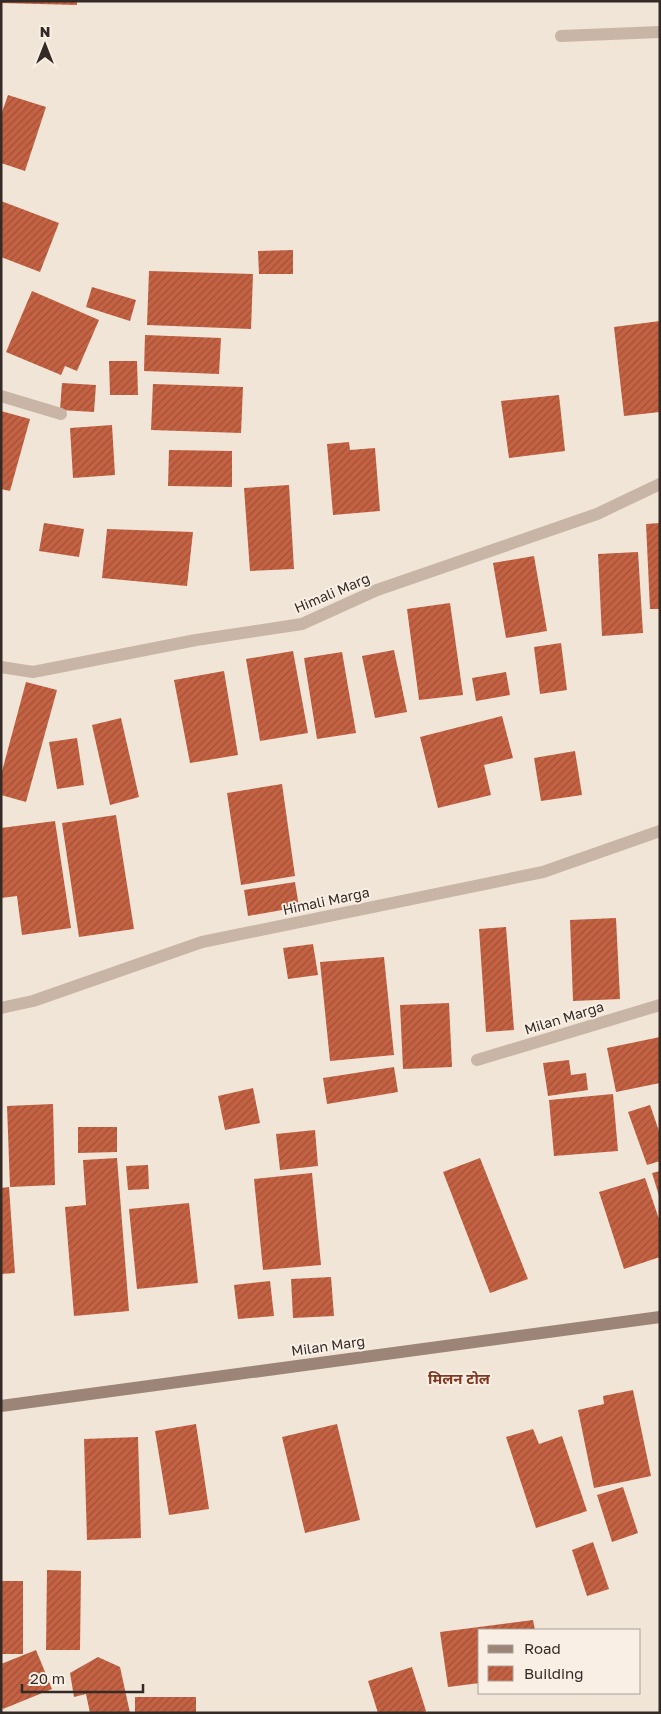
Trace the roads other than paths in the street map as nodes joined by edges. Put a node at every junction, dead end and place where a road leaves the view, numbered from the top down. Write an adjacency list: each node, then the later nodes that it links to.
1 (660, 32): 2 (street)
2 (561, 36)
3 (1, 396): 4 (street)
4 (61, 414)
5 (660, 484): 6 (street, Himali Marg)
6 (1, 667)
7 (660, 831): 9 (street, Himali Marga)
8 (660, 1005): 10 (street, Milan Marga)
9 (1, 1008)
10 (477, 1060)
11 (660, 1317): 12 (main road, Milan Marg)
12 (1, 1406)

